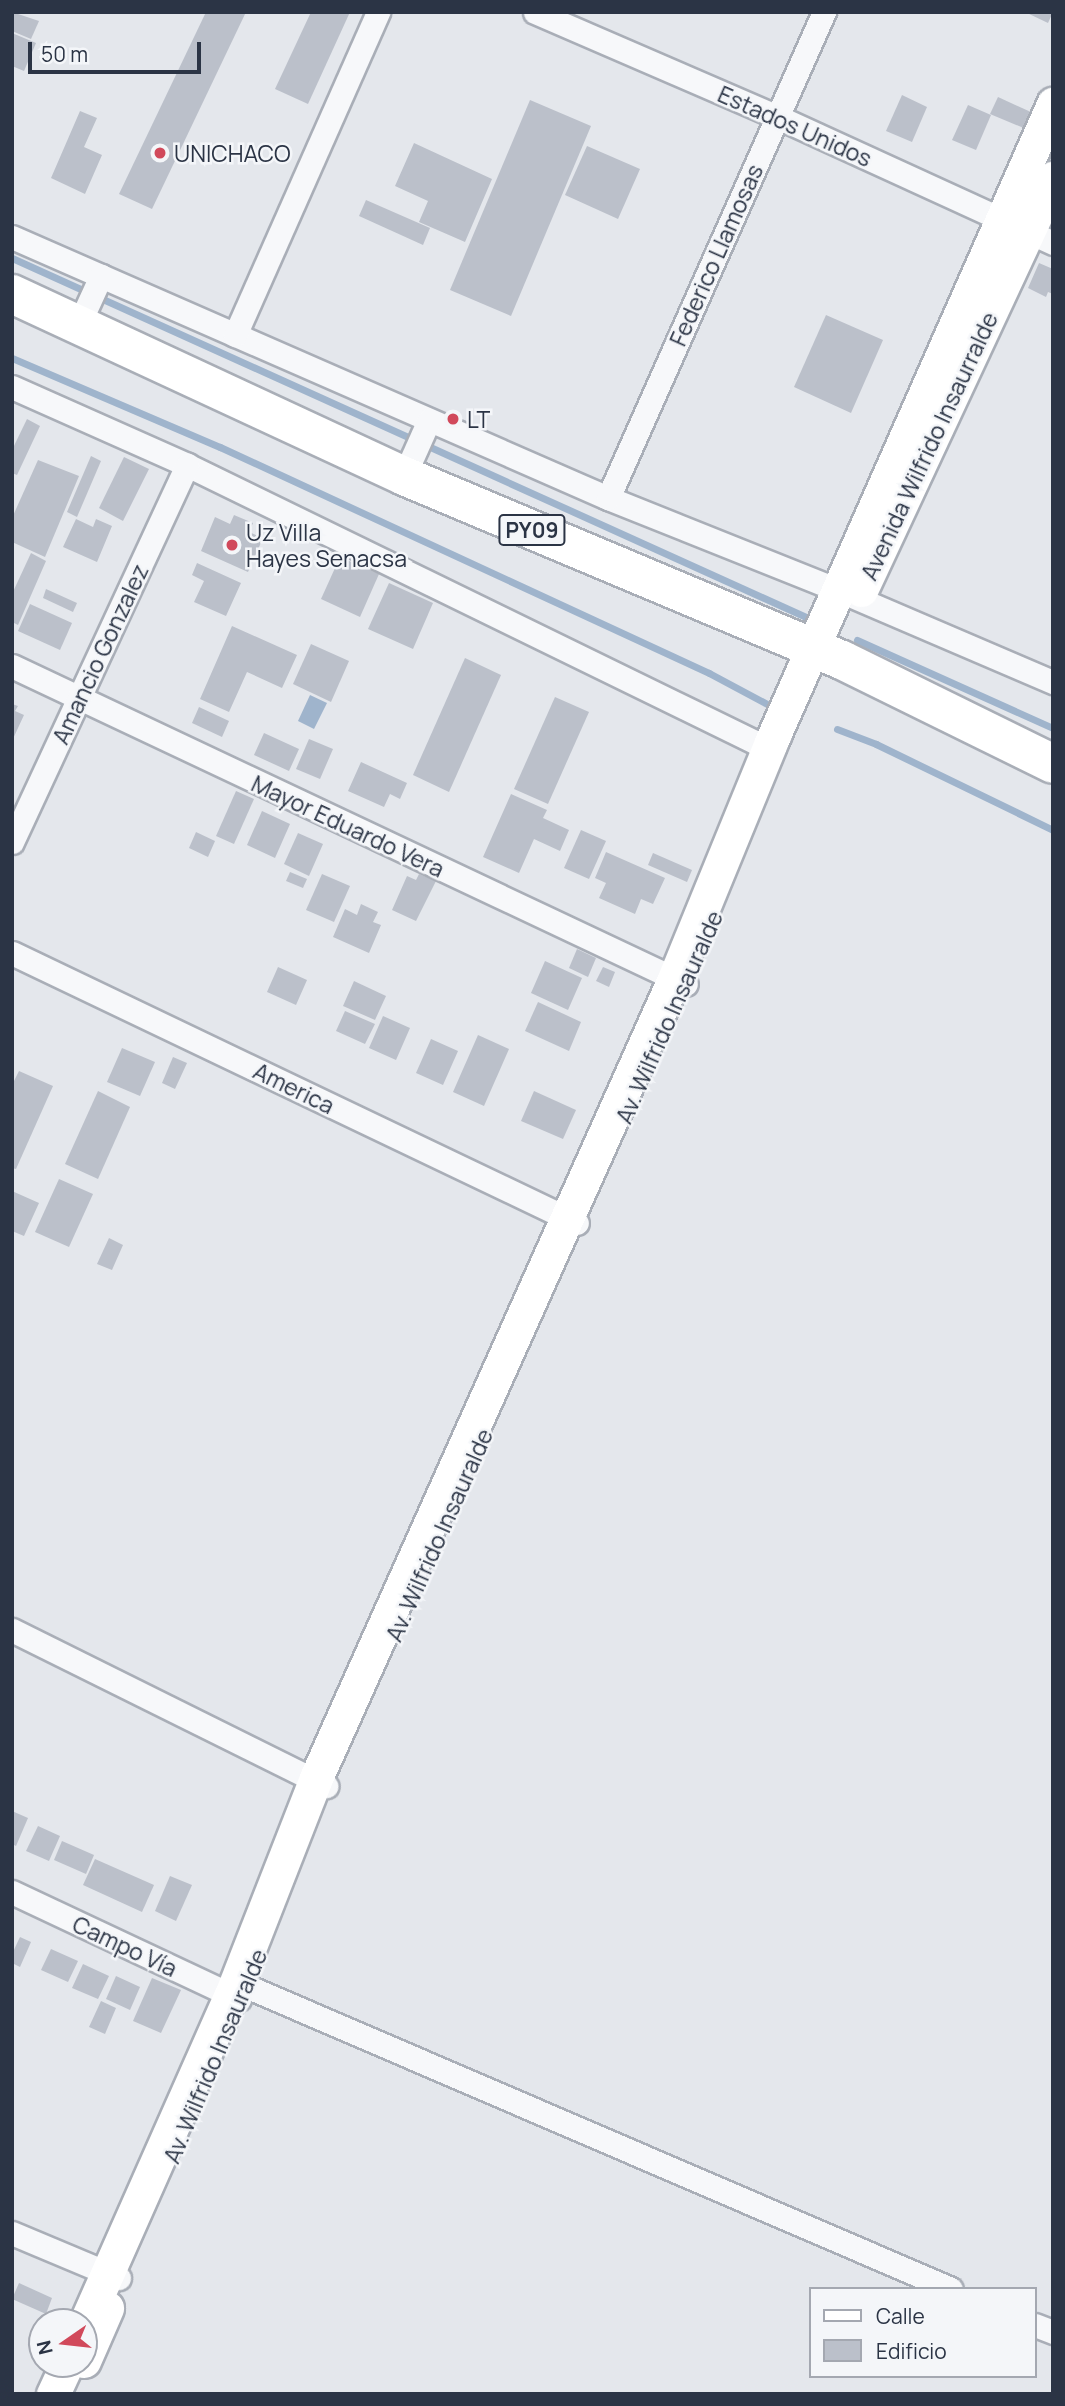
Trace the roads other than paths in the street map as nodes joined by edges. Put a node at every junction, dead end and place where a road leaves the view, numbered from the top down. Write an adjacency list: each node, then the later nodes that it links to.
1 (379, 12): 12 (street)
2 (535, 12): 5 (street, Estados Unidos)
3 (824, 12): 5 (street, Federico Llamosas)
4 (1053, 104): 7 (street, Avenida Wilfrido Insaurralde)
5 (778, 117): 7 (street, Estados Unidos); 16 (street, Federico Llamosas)
6 (1053, 178): 7 (street, Avenida Wilfrido Insaurralde)
7 (1027, 231): 17 (street, Avenida Wilfrido Insaurralde); 17 (street, Avenida Wilfrido Insaurralde)
8 (12, 237): 10 (street)
9 (12, 294): 10 (highway, PY09)
10 (91, 297): 12 (street); 14 (highway, PY09)
11 (12, 321): 18 (highway, PY09)
12 (235, 335): 14 (street)
13 (12, 387): 15 (street)
14 (417, 446): 16 (street); 18 (highway, PY09)
15 (187, 465): 21 (street, Amancio Gonzalez); 23 (street)
16 (608, 498): 17 (street)
17 (848, 595): 18 (street, Avenida Wilfrido Insaurralde); 20 (street)
18 (817, 660): 22 (street, Avenida Wilfrido Insaurralde); 23 (street); 24 (highway, PY09); 25 (highway, PY09)
19 (12, 666): 21 (street, Mayor Eduardo Vera)
20 (1053, 682)
21 (79, 700): 26 (street, Amancio Gonzalez); 28 (street, Mayor Eduardo Vera)
22 (802, 712): 23 (street); 28 (street, Av. Wilfrido Insauralde)
23 (771, 742): 28 (street)
24 (1053, 764)
25 (1053, 781)
26 (12, 842)
27 (12, 953): 29 (street, America)
28 (680, 981): 29 (street, Av. Wilfrido Insauralde)
29 (573, 1220): 31 (street, Av. Wilfrido Insauralde)
30 (12, 1630): 31 (street)
31 (321, 1783): 33 (street, Av. Wilfrido Insauralde)
32 (12, 1892): 33 (street, Campo Vía)
33 (238, 1993): 35 (street, Av. Wilfrido Insauralde); 36 (street, Campo Vía)
34 (12, 2233): 35 (street)
35 (114, 2276): 37 (street); 38 (street, Av. Wilfrido Insauralde)
36 (946, 2287)
37 (95, 2308)
38 (98, 2320)
39 (60, 2378): 40 (street)
40 (53, 2394)

